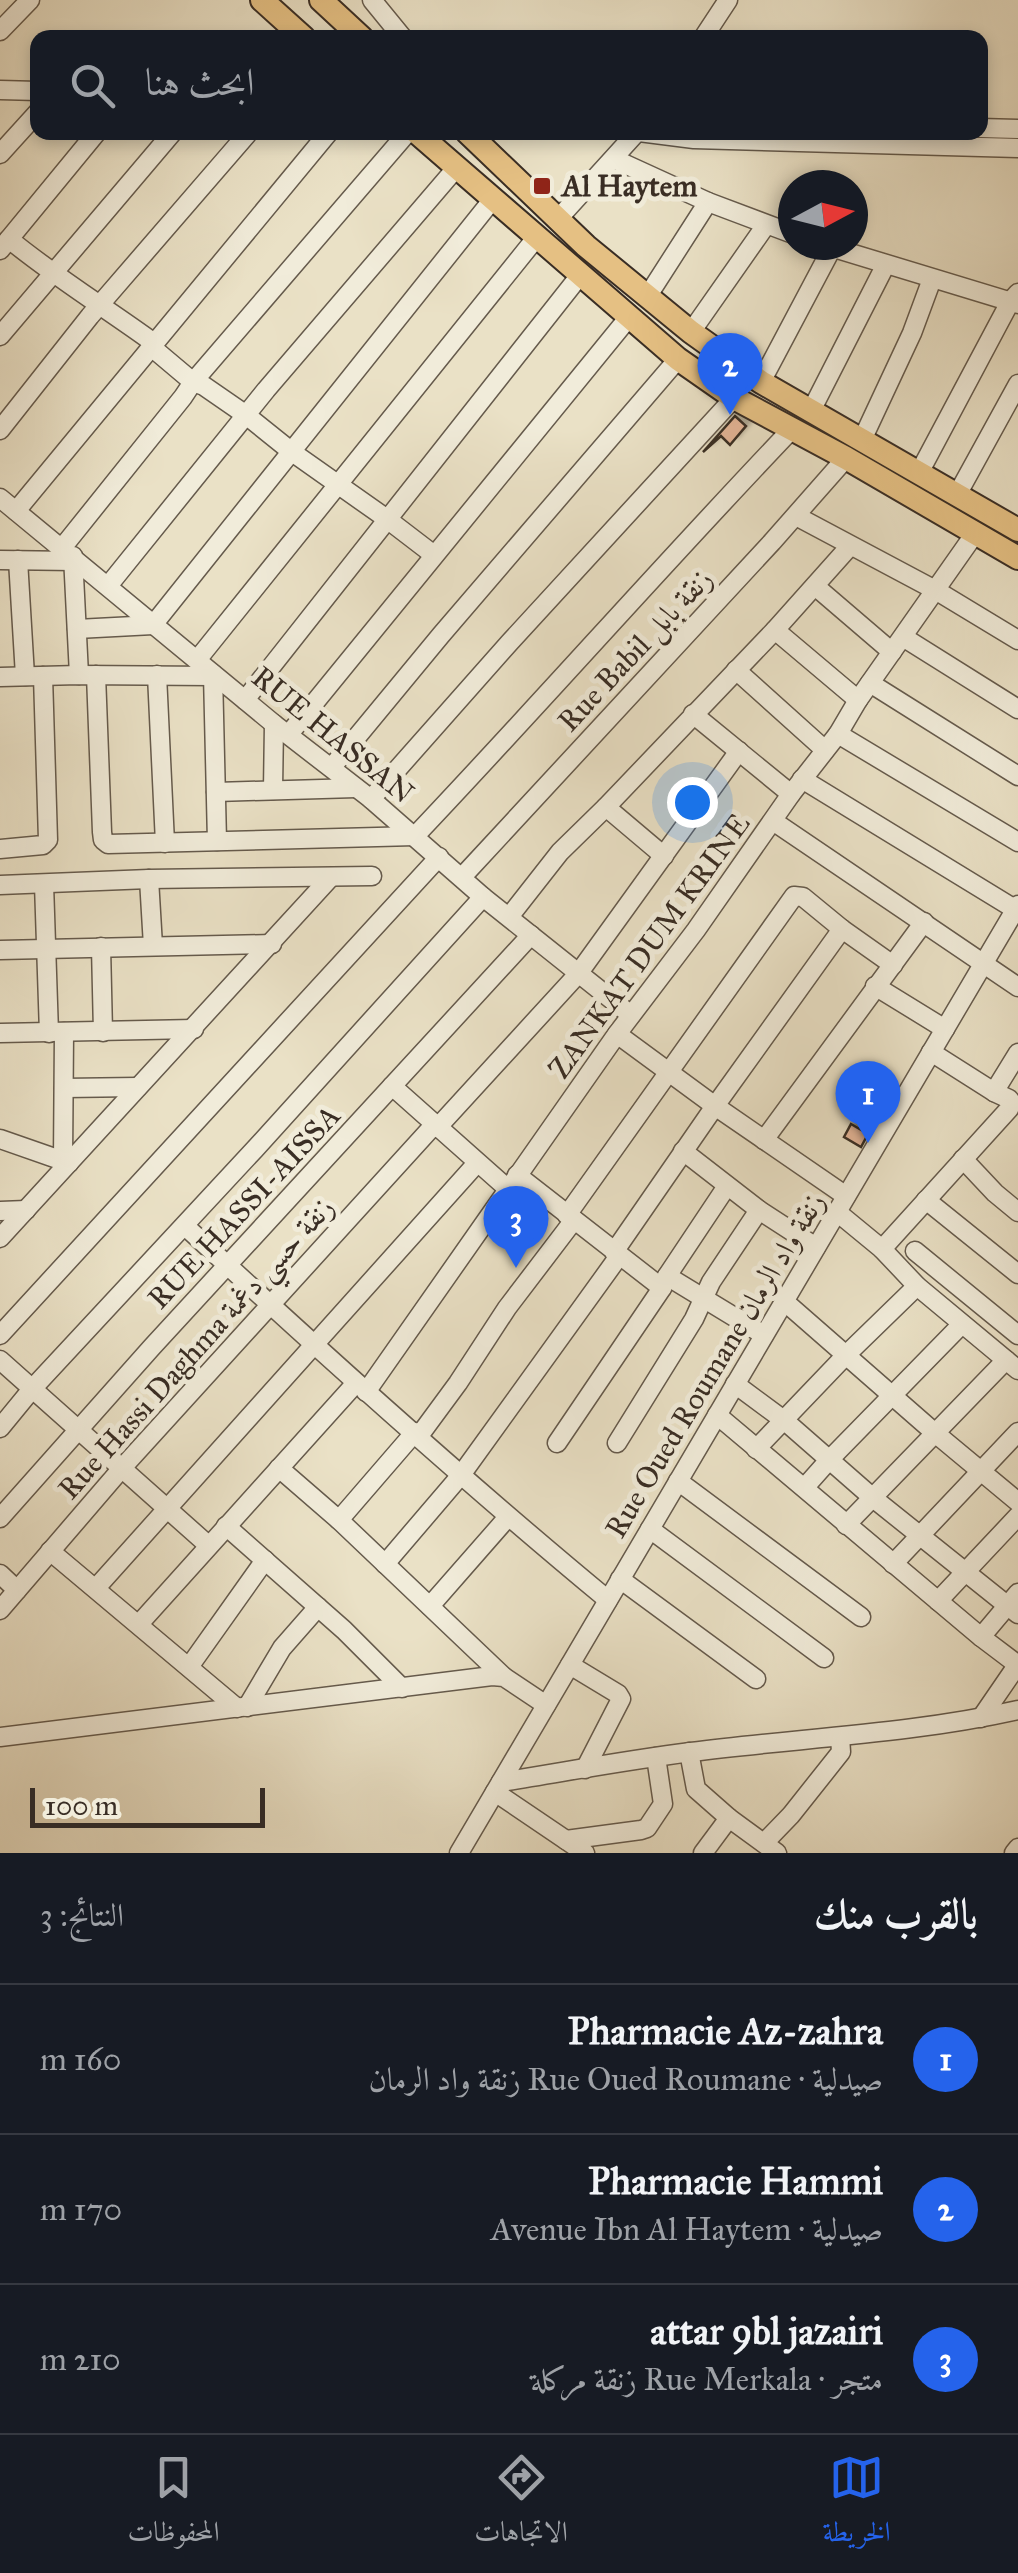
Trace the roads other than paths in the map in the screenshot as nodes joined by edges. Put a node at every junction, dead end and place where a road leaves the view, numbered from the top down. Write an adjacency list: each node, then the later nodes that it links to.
1 (30, 0): 10 (street)
2 (262, 0): 6 (main road)
3 (321, 0): 7 (main road)
4 (372, 0): 8 (street)
5 (728, 0): 9 (street)
6 (295, 30)
7 (353, 30)
8 (396, 30)
9 (708, 30)
10 (0, 31)
11 (0, 90): 12 (street)
12 (30, 91)
13 (30, 121): 26 (street)
14 (988, 128): 15 (street)
15 (1018, 129)
16 (89, 140): 35 (street)
17 (167, 140): 39 (street)
18 (241, 140): 44 (street)
19 (321, 140): 48 (street)
20 (410, 140): 50 (street)
21 (424, 140): 28 (main road)
22 (631, 140): 27 (street)
23 (730, 140): 25 (street)
24 (491, 143): 31 (main road)
25 (1018, 148)
26 (0, 154)
27 (614, 159): 30 (street); 31 (street)
28 (457, 167): 29 (main road); 55 (street)
29 (493, 199): 34 (main road); 59 (street)
30 (708, 202): 32 (street); 42 (street)
31 (556, 220): 42 (main road)
32 (766, 225): 33 (street); 46 (street)
33 (778, 229)
34 (536, 238): 40 (main road); 61 (street)
35 (4, 245): 39 (street)
36 (821, 260): 51 (street)
37 (868, 260): 38 (street)
38 (885, 266): 41 (street); 54 (street)
39 (52, 274): 44 (street); 47 (street)
40 (581, 274): 45 (main road); 66 (street)
41 (932, 279): 43 (street); 58 (street, Rue Babil زنقة بابل)
42 (647, 297): 46 (main road)
43 (1015, 300): 60 (street)
44 (100, 304): 48 (street); 56 (street)
45 (629, 317): 49 (main road); 71 (street)
46 (690, 332): 51 (main road)
47 (0, 336)
48 (154, 343): 50 (street); 64 (street)
49 (678, 359): 53 (main road); 98 (street)
50 (193, 382): 55 (street); 70 (street)
51 (761, 382): 54 (main road)
52 (1018, 384): 62 (street)
53 (734, 398): 57 (main road); 103 (street)
54 (810, 411): 58 (main road)
55 (246, 415): 59 (street); 74 (street)
56 (0, 430)
57 (792, 430): 58 (main road); 106 (street)
58 (854, 449): 60 (main road); 65 (street, Rue Babil زنقة بابل); 68 (main road)
59 (292, 452): 61 (street); 77 (street)
60 (919, 473): 62 (main road)
61 (339, 484): 66 (street); 82 (street)
62 (958, 495): 67 (main road)
63 (0, 498): 64 (street, RUE HASSAN)
64 (16, 510): 70 (street, RUE HASSAN)
65 (796, 516): 69 (street); 114 (street, Rue Babil زنقة بابل)
66 (387, 519): 71 (street); 90 (street)
67 (1016, 524)
68 (976, 532): 72 (main road); 76 (street, ZANKAT DUM KRINE)
69 (850, 546): 75 (street); 76 (street)
70 (69, 555): 73 (street); 74 (street, RUE HASSAN); 78 (street)
71 (434, 555): 94 (street)
72 (1018, 558)
73 (9, 560): 87 (street)
74 (108, 586): 77 (street, RUE HASSAN)
75 (815, 586): 79 (street); 81 (street)
76 (937, 591): 80 (street); 81 (street, ZANKAT DUM KRINE)
77 (153, 625): 78 (street); 82 (street, RUE HASSAN)
78 (77, 629): 85 (street)
79 (776, 630): 83 (street); 91 (street)
80 (1018, 640)
81 (898, 645): 89 (street, ZANKAT DUM KRINE); 92 (street)
82 (197, 660): 86 (street, RUE HASSAN)
83 (736, 670): 93 (street); 96 (street)
84 (157, 674): 85 (street); 86 (street); 109 (street)
85 (88, 675): 87 (street); 109 (street)
86 (213, 675): 90 (street, RUE HASSAN); 102 (street)
87 (34, 676): 88 (street); 110 (street)
88 (0, 677)
89 (870, 683): 91 (street, ZANKAT DUM KRINE); 99 (street)
90 (244, 700): 94 (street, RUE HASSAN)
91 (858, 700): 95 (street, ZANKAT DUM KRINE)
92 (1018, 709)
93 (693, 714): 97 (street); 104 (street)
94 (281, 729): 98 (street, RUE HASSAN); 101 (street)
95 (838, 734): 96 (street, ZANKAT DUM KRINE); 108 (street)
96 (825, 750): 100 (street, ZANKAT DUM KRINE)
97 (740, 751): 100 (street); 111 (street, Rue Hassi Daghma زنقة حسي دغمة)
98 (332, 767): 103 (street, RUE HASSAN)
99 (1018, 776)
100 (796, 786): 105 (street, ZANKAT DUM KRINE); 120 (street)
101 (274, 790): 102 (street); 103 (street)
102 (216, 792): 107 (street)
103 (364, 793): 106 (street, RUE HASSAN)
104 (606, 808): 111 (street); 121 (street)
105 (774, 822): 122 (street); 135 (street, ZANKAT DUM KRINE)
106 (415, 836): 107 (street); 112 (street, RUE HASSAN)
107 (218, 840): 109 (street)
108 (1018, 842)
109 (164, 843)
110 (0, 848)
111 (664, 856): 132 (street, Rue Hassi Daghma زنقة حسي دغمة)
112 (439, 857): 114 (street, RUE HASSAN); 180 (street)
113 (372, 876): 115 (street)
114 (462, 877): 119 (street, RUE HASSAN)
115 (330, 878): 116 (street); 125 (street)
116 (149, 879): 117 (street); 126 (street)
117 (44, 884): 118 (street); 128 (street)
118 (0, 885)
119 (483, 896): 121 (street, RUE HASSAN); 166 (street)
120 (1017, 908): 130 (street, Rue Oued Roumane زنقة واد الرمان)
121 (510, 917): 124 (street, RUE HASSAN)
122 (924, 922): 130 (street); 131 (street)
123 (842, 930): 131 (street); 144 (street); 149 (street)
124 (531, 935): 132 (street, RUE HASSAN); 145 (street, RUE HASSI-AISSA)
125 (272, 944): 126 (street); 136 (street)
126 (153, 946): 127 (street)
127 (101, 947): 128 (street); 139 (street)
128 (48, 949): 129 (street); 138 (street)
129 (0, 950)
130 (983, 964): 134 (street); 137 (street, Rue Oued Roumane زنقة واد الرمان)
131 (893, 965): 133 (street)
132 (578, 974): 135 (street, RUE HASSAN); 150 (street, Rue Hassi Daghma زنقة حسي دغمة)
133 (875, 986): 137 (street); 152 (street)
134 (1018, 987)
135 (632, 1015): 141 (street, ZANKAT DUM KRINE)
136 (194, 1029): 139 (street); 146 (street)
137 (945, 1029): 142 (street, Rue Oued Roumane زنقة واد الرمان)
138 (56, 1032): 139 (street); 140 (street); 147 (street)
139 (102, 1032)
140 (0, 1033)
141 (617, 1034): 144 (street); 157 (street, ZANKAT DUM KRINE)
142 (931, 1052): 148 (street); 160 (street, Rue Oued Roumane زنقة واد الرمان)
143 (1018, 1053): 148 (street)
144 (668, 1072): 149 (street); 165 (street)
145 (392, 1086): 150 (street); 172 (street, RUE HASSI-AISSA)
146 (138, 1087): 147 (street); 155 (street)
147 (64, 1088): 155 (street)
148 (994, 1092): 154 (street)
149 (715, 1106): 152 (street); 153 (street)
150 (436, 1126): 156 (street); 178 (street, Rue Hassi Daghma زنقة حسي دغمة)
151 (0, 1140): 155 (street)
152 (764, 1140): 160 (street)
153 (684, 1151): 158 (street); 171 (street)
154 (963, 1159): 159 (street); 164 (street)
155 (66, 1162): 161 (street)
156 (477, 1163): 157 (street); 183 (street)
157 (513, 1182): 165 (street); 188 (street, ZANKAT DUM KRINE)
158 (728, 1186): 162 (street); 174 (street)
159 (926, 1200): 169 (street); 173 (street)
160 (841, 1204): 168 (street, Rue Oued Roumane زنقة واد الرمان); 169 (street)
161 (26, 1210): 163 (street); 167 (street)
162 (759, 1210): 168 (street); 176 (street)
163 (0, 1211)
164 (1018, 1212)
165 (570, 1217): 171 (street); 197 (street)
166 (185, 1226): 172 (street); 189 (street)
167 (0, 1238)
168 (816, 1247): 177 (street, Rue Oued Roumane زنقة واد الرمان)
169 (882, 1248): 175 (street)
170 (914, 1251): 182 (street)
171 (617, 1254): 174 (street); 205 (street)
172 (228, 1266): 178 (street); 194 (street, RUE HASSI-AISSA)
173 (1018, 1274)
174 (665, 1282): 176 (street); 199 (street)
175 (917, 1286): 179 (street); 184 (street)
176 (703, 1300): 181 (street); 198 (street)
177 (784, 1301): 181 (street, Rue Oued Roumane زنقة واد الرمان); 184 (street)
178 (271, 1305): 183 (street); 202 (street, Rue Hassi Daghma زنقة حسي دغمة)
179 (962, 1324): 186 (street); 190 (street)
180 (0, 1334)
181 (764, 1335): 187 (street, Rue Oued Roumane زنقة واد الرمان)
182 (1018, 1335)
183 (314, 1345): 188 (street); 210 (street)
184 (846, 1356): 190 (street); 192 (street)
185 (0, 1360): 189 (street)
186 (1012, 1365): 196 (street)
187 (735, 1384): 191 (street, Rue Oued Roumane زنقة واد الرمان); 192 (street)
188 (361, 1387): 197 (street); 203 (street, ZANKAT DUM KRINE)
189 (32, 1388): 193 (street); 194 (street)
190 (893, 1396): 196 (street); 201 (street)
191 (717, 1415): 200 (street); 206 (street, Rue Oued Roumane زنقة واد الرمان)
192 (784, 1421): 200 (street); 201 (street)
193 (0, 1428)
194 (78, 1430): 202 (street); 213 (street, RUE HASSI-AISSA)
195 (1018, 1432): 204 (street)
196 (935, 1433): 204 (street); 208 (street)
197 (417, 1434): 205 (street); 214 (street)
198 (616, 1442)
199 (557, 1443)
200 (756, 1449): 207 (street)
201 (829, 1460): 207 (street); 208 (street)
202 (122, 1468): 210 (street); 220 (street, Rue Hassi Daghma زنقة حسي دغمة)
203 (279, 1468): 214 (street); 216 (street, ZANKAT DUM KRINE)
204 (981, 1470): 209 (street); 218 (street)
205 (461, 1475): 212 (street); 222 (street)
206 (678, 1481): 217 (street, Rue Oued Roumane زنقة واد الرمان); 235 (street)
207 (805, 1488): 215 (street)
208 (873, 1498): 215 (street); 218 (street)
209 (1018, 1502)
210 (166, 1508): 219 (street); 227 (street)
211 (1018, 1516): 224 (street)
212 (508, 1517): 229 (street); 232 (street)
213 (0, 1518)
214 (339, 1520): 222 (street)
215 (846, 1525): 223 (street)
216 (226, 1526): 219 (street, ZANKAT DUM KRINE); 221 (street)
217 (650, 1529): 226 (street, Rue Oued Roumane زنقة واد الرمان); 238 (street)
218 (919, 1536): 223 (street); 224 (street)
219 (208, 1545): 236 (street, ZANKAT DUM KRINE)
220 (50, 1551): 227 (street); 228 (street, Rue Hassi Daghma زنقة حسي دغمة)
221 (266, 1560): 233 (street); 241 (street)
222 (385, 1564): 232 (street)
223 (893, 1564): 230 (street)
224 (965, 1573): 230 (street); 231 (street)
225 (0, 1574): 228 (street)
226 (620, 1579): 229 (street, Rue Oued Roumane زنقة واد الرمان); 243 (street)
227 (96, 1588): 236 (street)
228 (18, 1590): 234 (street, Rue Hassi Daghma زنقة حسي دغمة)
229 (608, 1600): 240 (street, Rue Oued Roumane زنقة واد الرمان)
230 (938, 1601): 237 (street)
231 (1014, 1604): 237 (street)
232 (430, 1606): 242 (street)
233 (318, 1608): 244 (street); 246 (street)
234 (0, 1610)
235 (862, 1617)
236 (139, 1624): 241 (street)
237 (981, 1638): 239 (street)
238 (824, 1658)
239 (1018, 1664): 248 (street)
240 (570, 1665): 245 (street, Rue Oued Roumane زنقة واد الرمان); 253 (street)
241 (190, 1667): 246 (street)
242 (504, 1677): 244 (street); 245 (street)
243 (756, 1678)
244 (402, 1688): 246 (street)
245 (546, 1704): 254 (street, Rue Oued Roumane زنقة واد الرمان)
246 (242, 1708): 250 (street)
247 (1018, 1710): 248 (street)
248 (981, 1718): 249 (street)
249 (840, 1736): 251 (street); 257 (street)
250 (0, 1737)
251 (689, 1752): 252 (street); 255 (street)
252 (656, 1757): 253 (street); 256 (street)
253 (586, 1769): 254 (street)
254 (498, 1787): 256 (street); 258 (street, Rue Oued Roumane زنقة واد الرمان)
255 (728, 1818): 257 (street); 260 (street)
256 (566, 1840): 259 (street)
257 (770, 1848)
258 (462, 1852)
259 (585, 1853)
260 (702, 1853)

